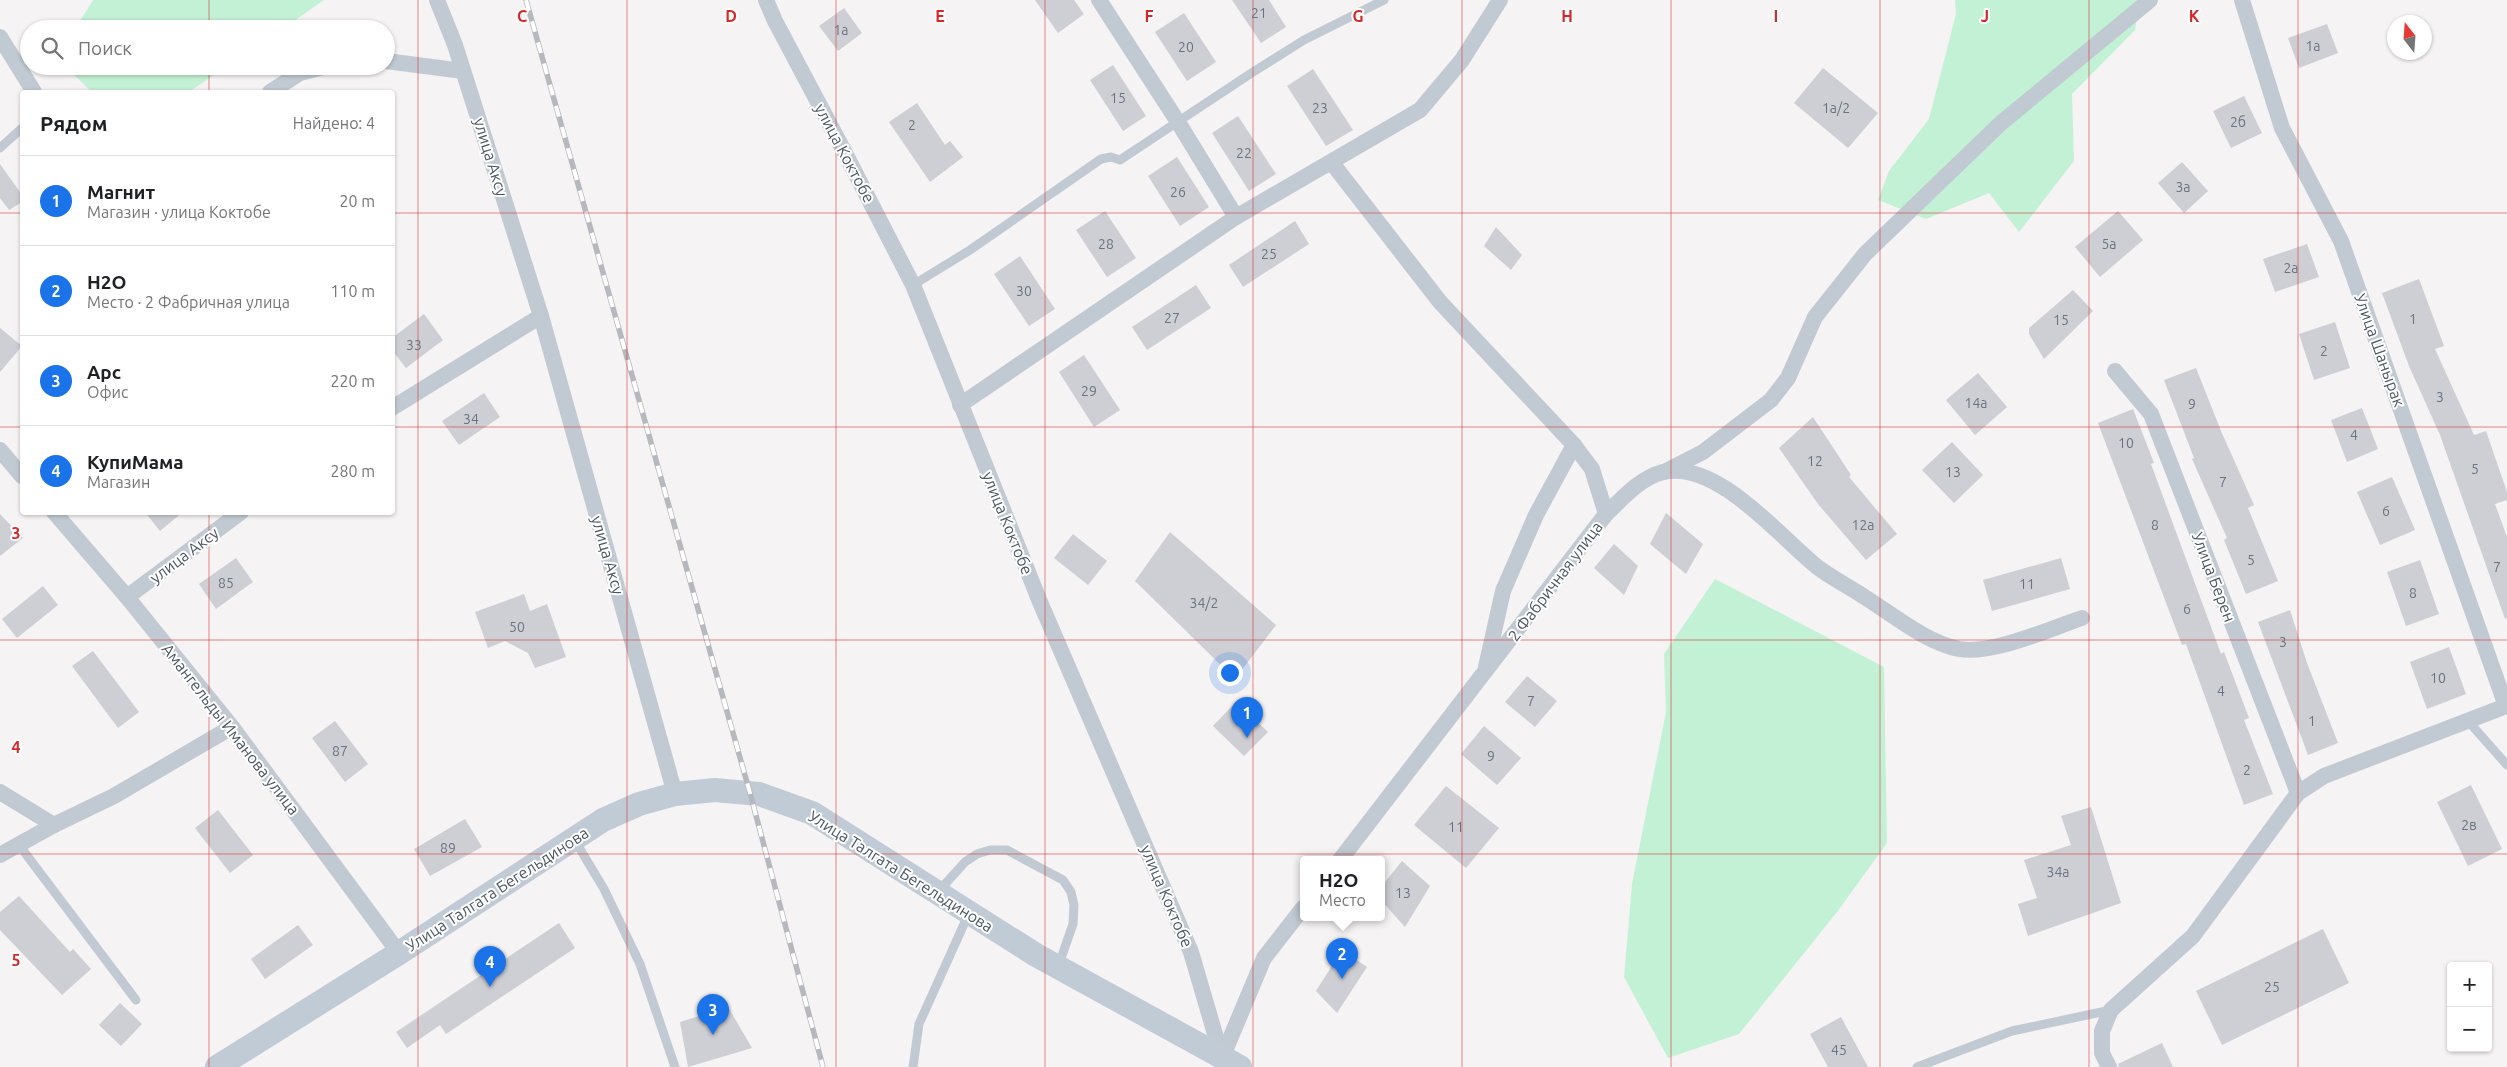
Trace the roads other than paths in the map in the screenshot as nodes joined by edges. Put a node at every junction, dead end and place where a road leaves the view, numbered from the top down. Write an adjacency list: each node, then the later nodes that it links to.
1 (437, 0): 12 (street, улица Аксу)
2 (766, 0): 22 (street, улица Коктобе)
3 (1099, 0): 17 (street)
4 (1384, 0): 17 (lane)
5 (1500, 0): 8 (street)
6 (2150, 0): 29 (street)
7 (2242, 0): 37 (street, Улица Шанырак)
8 (1491, 7): 20 (street)
9 (0, 37): 11 (street)
10 (395, 62): 12 (street)
11 (20, 69)
12 (464, 71): 23 (street, улица Аксу)
13 (23, 75): 15 (street)
14 (297, 75): 16 (street)
15 (33, 90)
16 (273, 90)
17 (1178, 122): 21 (street); 22 (lane)
18 (20, 130): 19 (lane)
19 (0, 148)
20 (1332, 163): 21 (street); 27 (street, 2 Фабричная улица)
21 (1236, 217): 25 (street)
22 (913, 285): 25 (street, улица Коктобе)
23 (540, 316): 26 (street); 43 (street, улица Аксу)
24 (2115, 371): 42 (street, Улица Берен)
25 (960, 405): 56 (street, улица Коктобе)
26 (395, 406)
27 (1574, 445): 31 (street, 2 Фабричная улица); 36 (street)
28 (0, 450): 30 (street)
29 (1664, 472): 31 (street); 35 (street)
30 (20, 474)
31 (1606, 514): 36 (street, 2 Фабричная улица)
32 (57, 515): 34 (street, Амангельды Иманова улица)
33 (237, 515): 34 (street, улица Аксу)
34 (127, 597): 39 (street, Амангельды Иманова улица)
35 (2082, 618)
36 (1485, 673): 48 (street, 2 Фабричная улица)
37 (2506, 706): 38 (street)
38 (2468, 721): 40 (lane); 42 (street)
39 (232, 727): 44 (street); 52 (street, Амангельды Иманова улица)
40 (2507, 765)
41 (0, 792): 44 (street)
42 (2298, 793): 55 (street)
43 (675, 794): 45 (street, Улица Талгата Бегельдинова); 49 (street, Улица Талгата Бегельдинова)
44 (54, 825): 46 (street)
45 (574, 839): 52 (street, Улица Талгата Бегельдинова); 58 (lane)
46 (19, 844): 47 (street); 54 (lane)
47 (0, 856)
48 (1343, 856)
49 (937, 893): 51 (street, Улица Талгата Бегельдинова); 53 (lane)
50 (1300, 912): 56 (street)
51 (970, 913): 53 (street, Улица Талгата Бегельдинова); 59 (lane)
52 (399, 953): 57 (street, Улица Талгата Бегельдинова)
53 (1058, 967): 56 (street, Улица Талгата Бегельдинова)
54 (136, 1000)
55 (2111, 1010): 60 (lane); 61 (street)
56 (1231, 1063)
57 (217, 1067)
58 (675, 1067)
59 (912, 1067)
60 (1917, 1067)
61 (2109, 1067)

